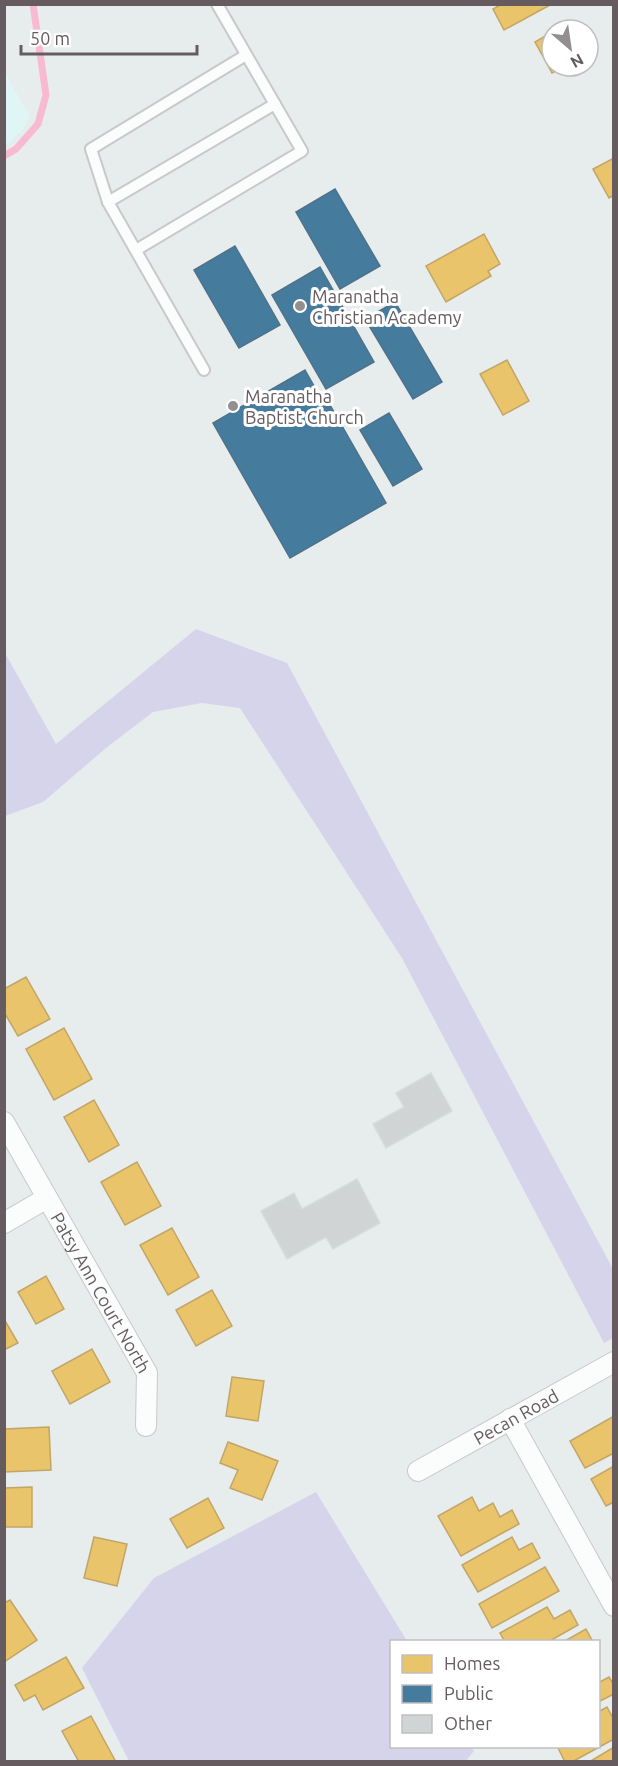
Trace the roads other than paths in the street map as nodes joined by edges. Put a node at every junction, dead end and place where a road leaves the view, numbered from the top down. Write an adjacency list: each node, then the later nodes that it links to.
1 (217, 4): 2 (lane)
2 (246, 55): 3 (lane); 4 (lane)
3 (275, 104): 4 (lane); 5 (lane)
4 (108, 202): 5 (lane)
5 (136, 250): 6 (lane)
6 (204, 370)
7 (4, 1122): 8 (street, Patsy Ann Court North)
8 (47, 1198): 9 (street); 12 (street, Patsy Ann Court North)
9 (4, 1223)
10 (614, 1362): 11 (street, Pecan Road)
11 (510, 1419): 13 (street, Pecan Road); 14 (street)
12 (146, 1426)
13 (417, 1471)
14 (614, 1606)

